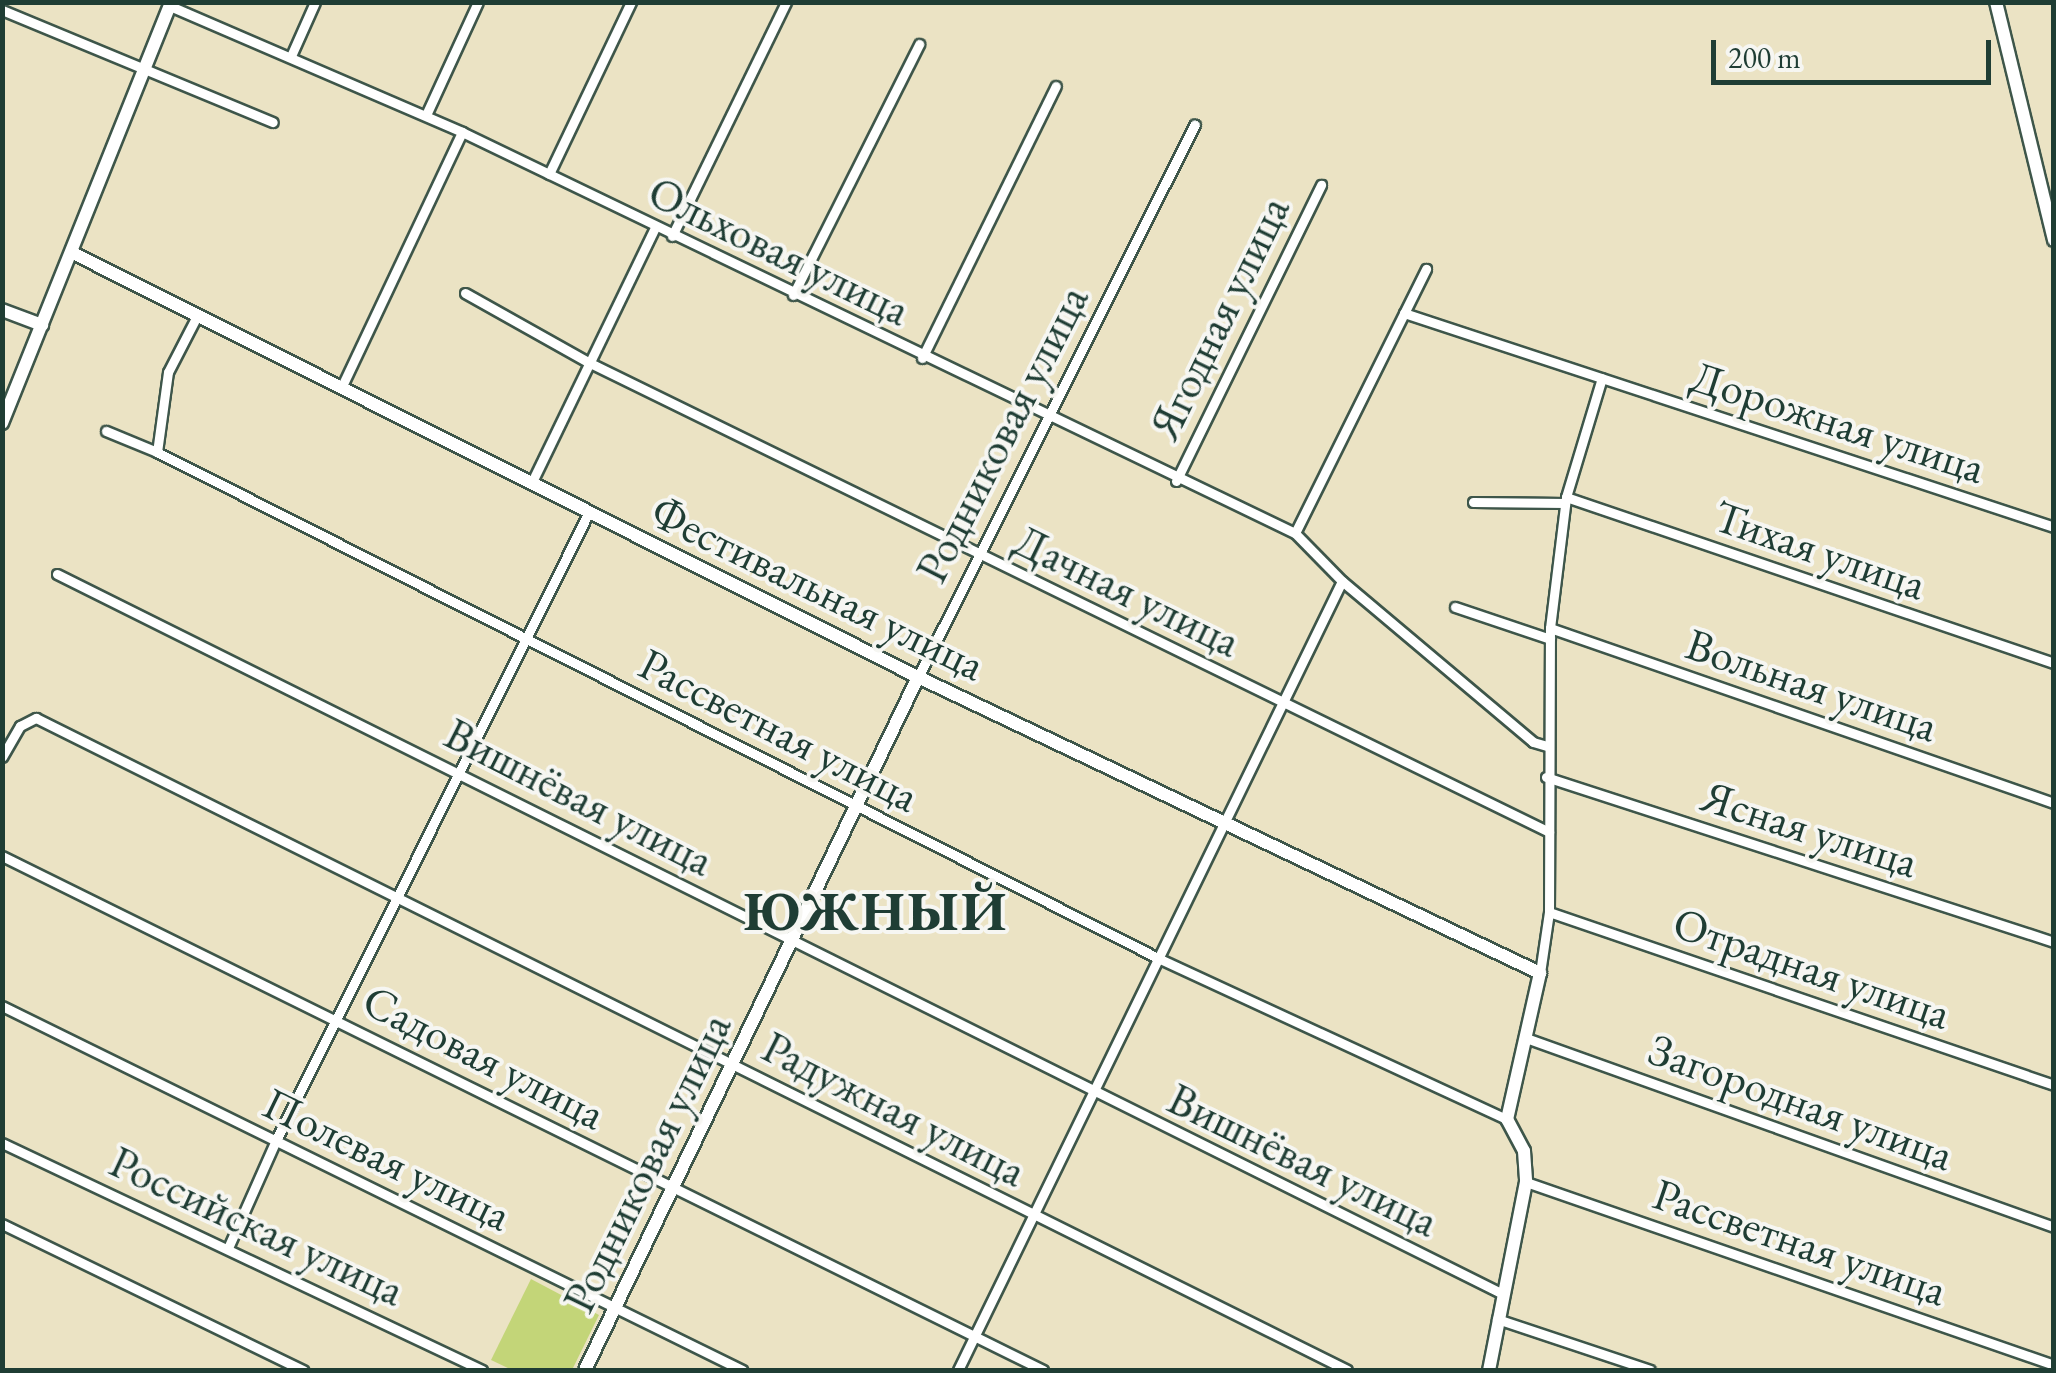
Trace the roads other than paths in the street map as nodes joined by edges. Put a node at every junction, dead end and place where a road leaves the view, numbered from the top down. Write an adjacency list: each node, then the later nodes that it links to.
1 (315, 2): 9 (street)
2 (478, 2): 12 (street)
3 (631, 2): 16 (street)
4 (786, 2): 19 (street)
5 (1996, 2): 20 (street)
6 (170, 4): 9 (street, Ольховая улица); 10 (street)
7 (2, 10): 10 (street)
8 (919, 44): 24 (street)
9 (291, 56): 12 (street, Ольховая улица)
10 (142, 66): 13 (street); 21 (street)
11 (1056, 86): 29 (street)
12 (426, 115): 15 (street, Ольховая улица)
13 (273, 122)
14 (1195, 124): 33 (street, Родниковая улица)
15 (462, 132): 16 (street, Ольховая улица); 32 (street)
16 (549, 174): 18 (street, Ольховая улица)
17 (1321, 185): 37 (street, Ягодная улица)
18 (654, 227): 19 (street, Ольховая улица); 30 (street)
19 (672, 236): 24 (street, Ольховая улица)
20 (2054, 240)
21 (71, 252): 27 (street, Фестивальная улица); 28 (street)
22 (1426, 269): 26 (street)
23 (464, 293): 30 (street, Дачная улица)
24 (793, 296): 29 (street, Ольховая улица)
25 (2, 310): 28 (street)
26 (1404, 313): 31 (street, Дорожная улица); 43 (street)
27 (198, 314): 32 (street, Фестивальная улица); 36 (street)
28 (42, 326): 34 (street)
29 (922, 358): 33 (street, Ольховая улица)
30 (588, 362): 38 (street); 44 (street, Дачная улица)
31 (1602, 378): 39 (street); 42 (street, Дорожная улица)
32 (342, 386): 38 (street, Фестивальная улица)
33 (1052, 420): 37 (street, Ольховая улица); 44 (street, Родниковая улица)
34 (2, 423)
35 (106, 431): 36 (street, Рассветная улица)
36 (158, 452): 49 (street, Рассветная улица)
37 (1176, 481): 43 (street, Ольховая улица)
38 (531, 484): 41 (street, Фестивальная улица)
39 (1565, 500): 40 (street, Тихая улица); 48 (street); 50 (street, Тихая улица)
40 (1473, 502)
41 (588, 514): 49 (street); 51 (street, Фестивальная улица)
42 (2054, 528)
43 (1295, 534): 46 (street, Ольховая улица)
44 (979, 554): 51 (street, Родниковая улица); 52 (street, Дачная улица)
45 (57, 574): 55 (street, Вишнёвая улица)
46 (1342, 581): 52 (street); 53 (street, Ольховая улица)
47 (1455, 607): 48 (street, Вольная улица)
48 (1550, 634): 53 (street); 57 (street, Вольная улица)
49 (528, 640): 55 (street); 58 (street, Рассветная улица)
50 (2054, 662)
51 (918, 677): 58 (street, Родниковая улица); 59 (street, Фестивальная улица)
52 (1284, 706): 59 (street); 60 (street, Дачная улица)
53 (1547, 746): 56 (street)
54 (3, 756): 62 (street, Радужная улица)
55 (462, 774): 62 (street); 64 (street, Вишнёвая улица)
56 (1546, 777): 60 (street); 65 (street, Ясная улица)
57 (2054, 802)
58 (860, 807): 64 (street, Родниковая улица); 66 (street, Рассветная улица)
59 (1229, 823): 66 (street); 67 (street, Фестивальная улица)
60 (1549, 832): 63 (street)
61 (2, 856): 69 (street, Садовая улица)
62 (397, 899): 69 (street); 71 (street, Радужная улица)
63 (1549, 912): 67 (street); 72 (street, Отрадная улица)
64 (792, 942): 71 (street, Родниковая улица); 73 (street, Вишнёвая улица)
65 (2054, 942)
66 (1160, 959): 73 (street); 74 (street, Рассветная улица)
67 (1540, 973): 70 (street)
68 (2, 1006): 75 (street, Полевая улица)
69 (336, 1019): 75 (street); 78 (street, Садовая улица)
70 (1526, 1038): 74 (street); 81 (street, Загородная улица)
71 (734, 1065): 78 (street, Родниковая улица); 79 (street, Радужная улица)
72 (2054, 1084)
73 (1095, 1094): 79 (street); 83 (street, Вишнёвая улица)
74 (1507, 1119): 77 (street)
75 (276, 1140): 82 (street); 84 (street, Полевая улица)
76 (2, 1143): 82 (street, Российская улица)
77 (1526, 1182): 83 (street); 87 (street, Рассветная улица)
78 (671, 1188): 84 (street, Родниковая улица); 86 (street, Садовая улица)
79 (1034, 1215): 86 (street); 94 (street, Радужная улица)
80 (2, 1224): 88 (street)
81 (2054, 1227)
82 (228, 1248): 89 (street, Российская улица)
83 (1501, 1293): 85 (street)
84 (618, 1309): 90 (street, Родниковая улица); 91 (street, Полевая улица)
85 (1497, 1320): 95 (street); 96 (street)
86 (974, 1338): 92 (street); 93 (street, Садовая улица)
87 (2054, 1364)
88 (304, 1370)
89 (482, 1370)
90 (585, 1370)
91 (742, 1370)
92 (958, 1370)
93 (1042, 1370)
94 (1347, 1370)
95 (1490, 1370)
96 (1650, 1370)

